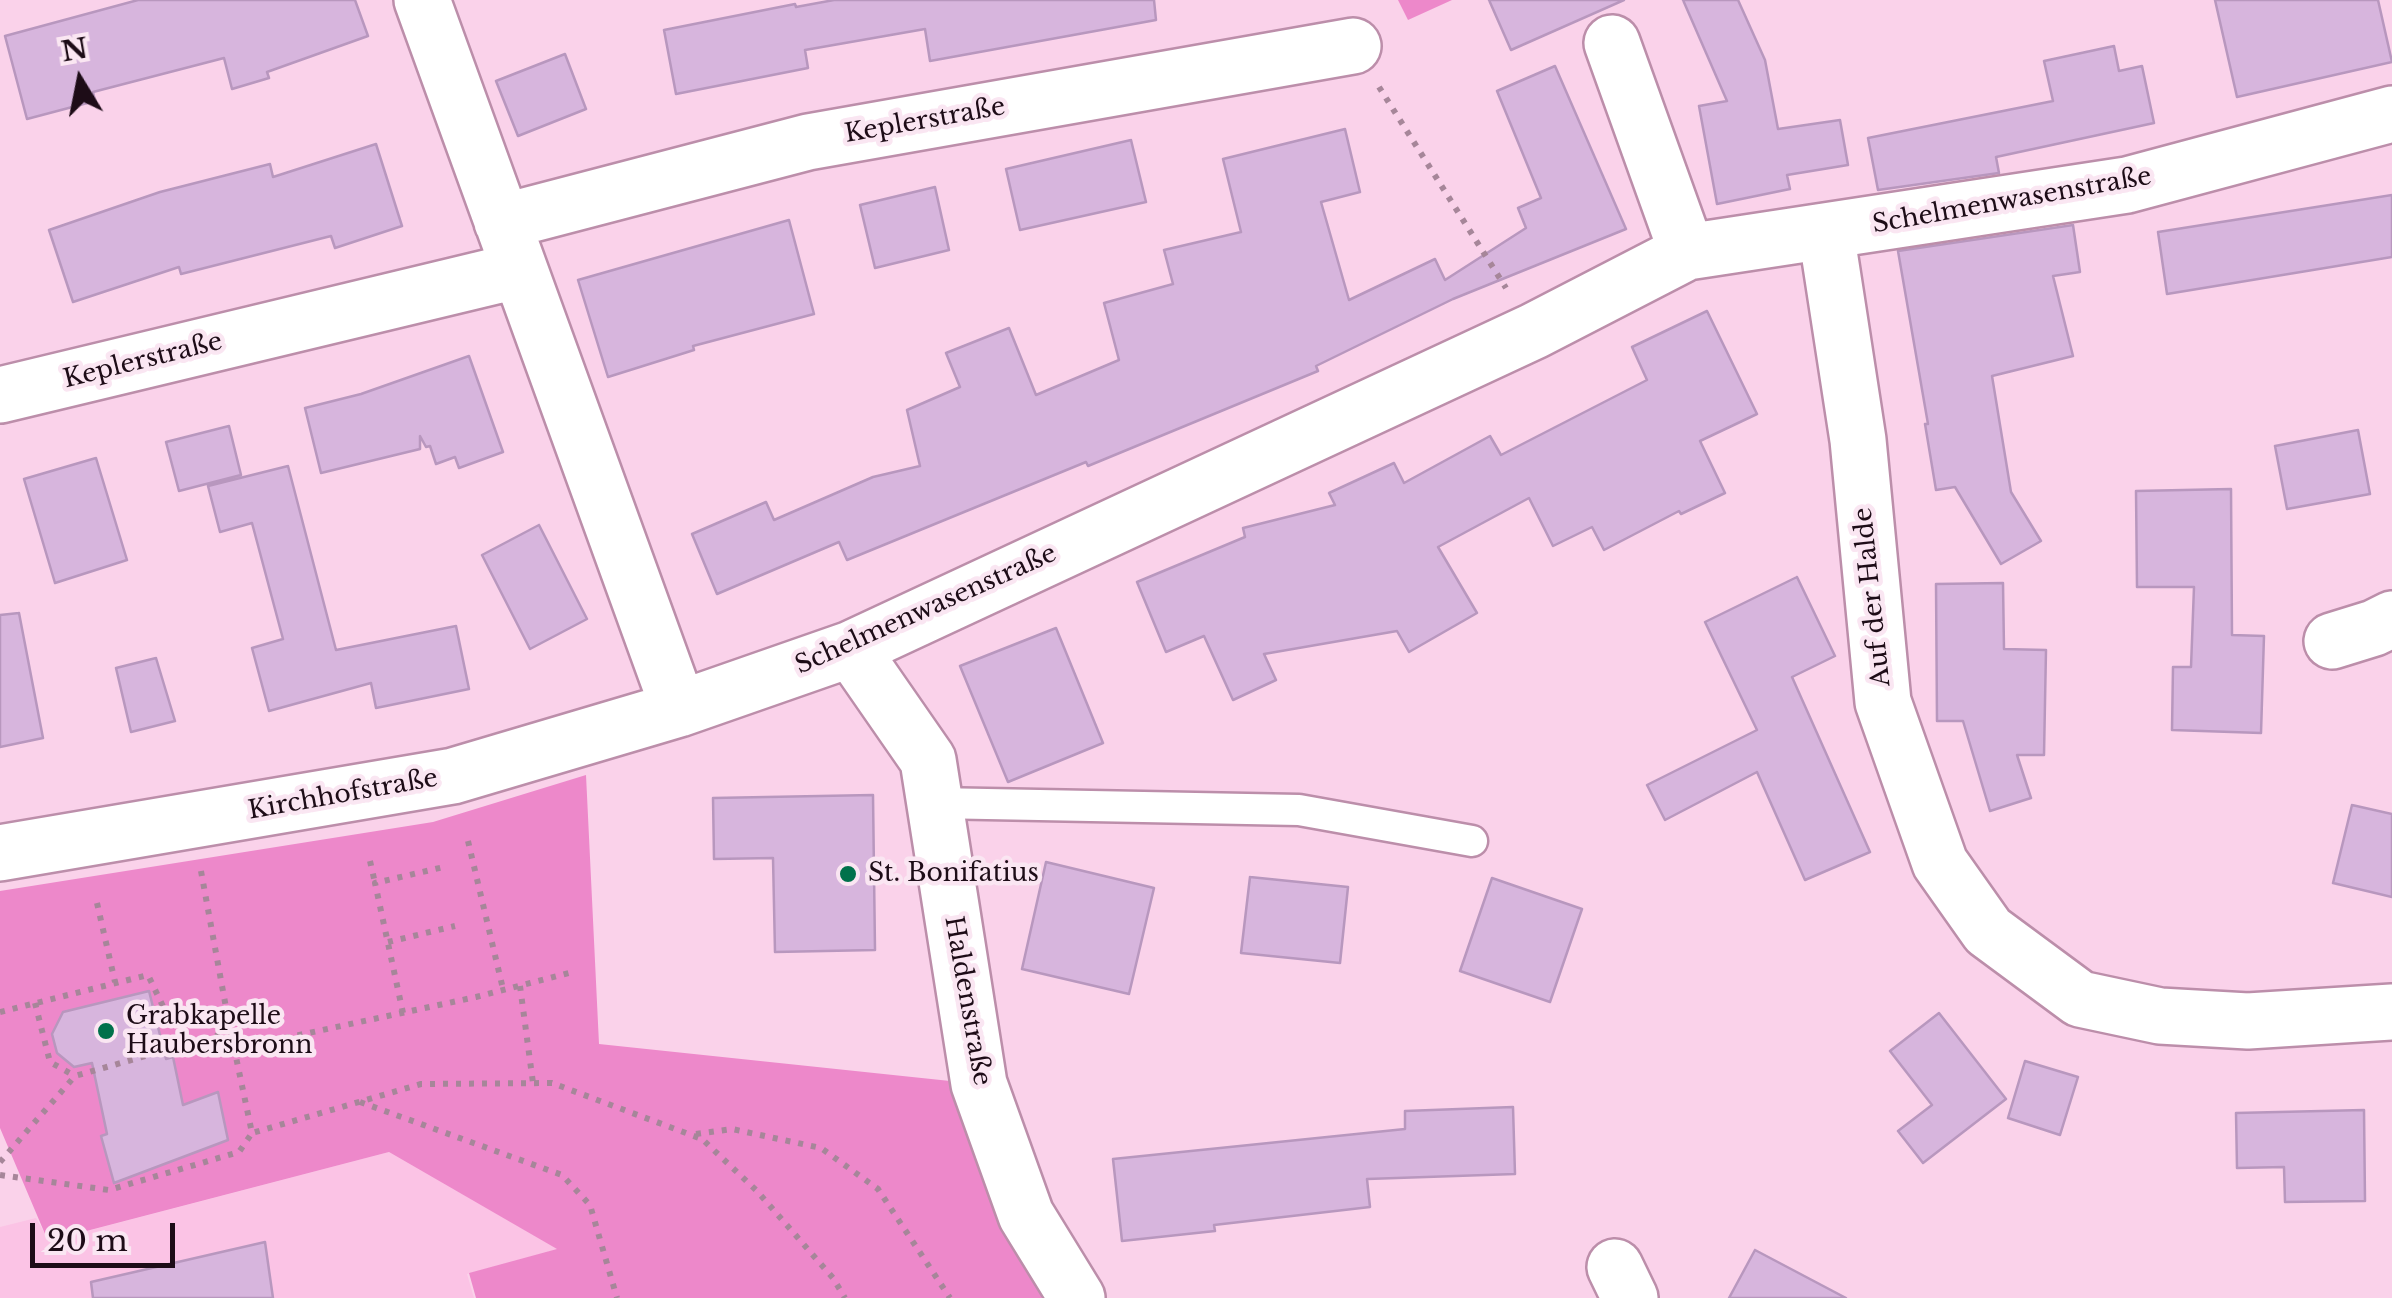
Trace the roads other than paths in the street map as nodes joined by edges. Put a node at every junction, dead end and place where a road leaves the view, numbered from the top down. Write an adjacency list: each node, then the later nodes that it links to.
1 (422, 0): 6 (street)
2 (1612, 44): 7 (street)
3 (1353, 46): 6 (street, Keplerstraße)
4 (2392, 114): 5 (street, Schelmenwasenstraße)
5 (1826, 232): 7 (street, Schelmenwasenstraße); 16 (street, Auf der Halde)
6 (511, 246): 8 (street, Keplerstraße); 12 (street)
7 (1686, 252): 11 (street, Schelmenwasenstraße)
8 (0, 395)
9 (2392, 618): 10 (street)
10 (2332, 640)
11 (851, 649): 12 (street, Schelmenwasenstraße); 13 (street, Haldenstraße)
12 (679, 709): 15 (street, Kirchhofstraße)
13 (934, 802): 14 (lane); 17 (street, Haldenstraße)
14 (1472, 841)
15 (0, 852)
16 (2392, 1012)
17 (1077, 1298)

